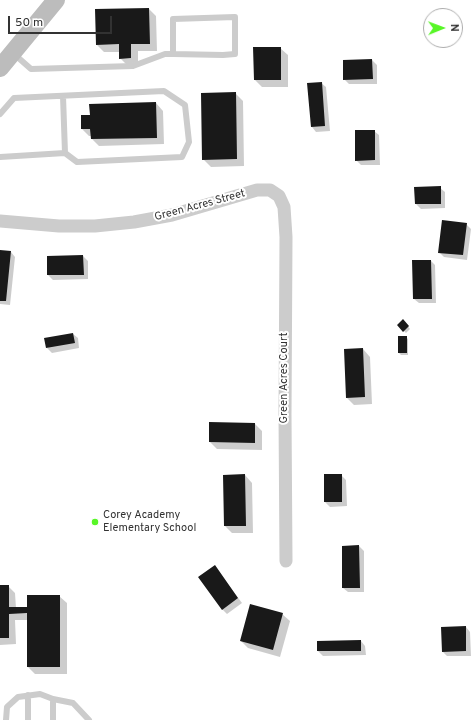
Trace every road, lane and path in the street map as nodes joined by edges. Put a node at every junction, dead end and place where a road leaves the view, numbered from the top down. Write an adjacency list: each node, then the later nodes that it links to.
1 (56, 0): 2 (main road)
2 (13, 53): 3 (lane); 4 (main road)
3 (173, 54): 3 (lane)
4 (0, 68)
5 (63, 96): 6 (lane); 7 (lane); 7 (lane)
6 (0, 114)
7 (64, 153): 8 (lane)
8 (0, 157)
9 (279, 196): 10 (street, Green Acres Street); 11 (street, Green Acres Court)
10 (0, 221)
11 (286, 561)
12 (28, 695): 13 (lane); 14 (lane); 15 (lane)
13 (53, 699): 16 (lane); 17 (lane)
14 (6, 720)
15 (28, 720)
16 (53, 720)
17 (89, 720)

